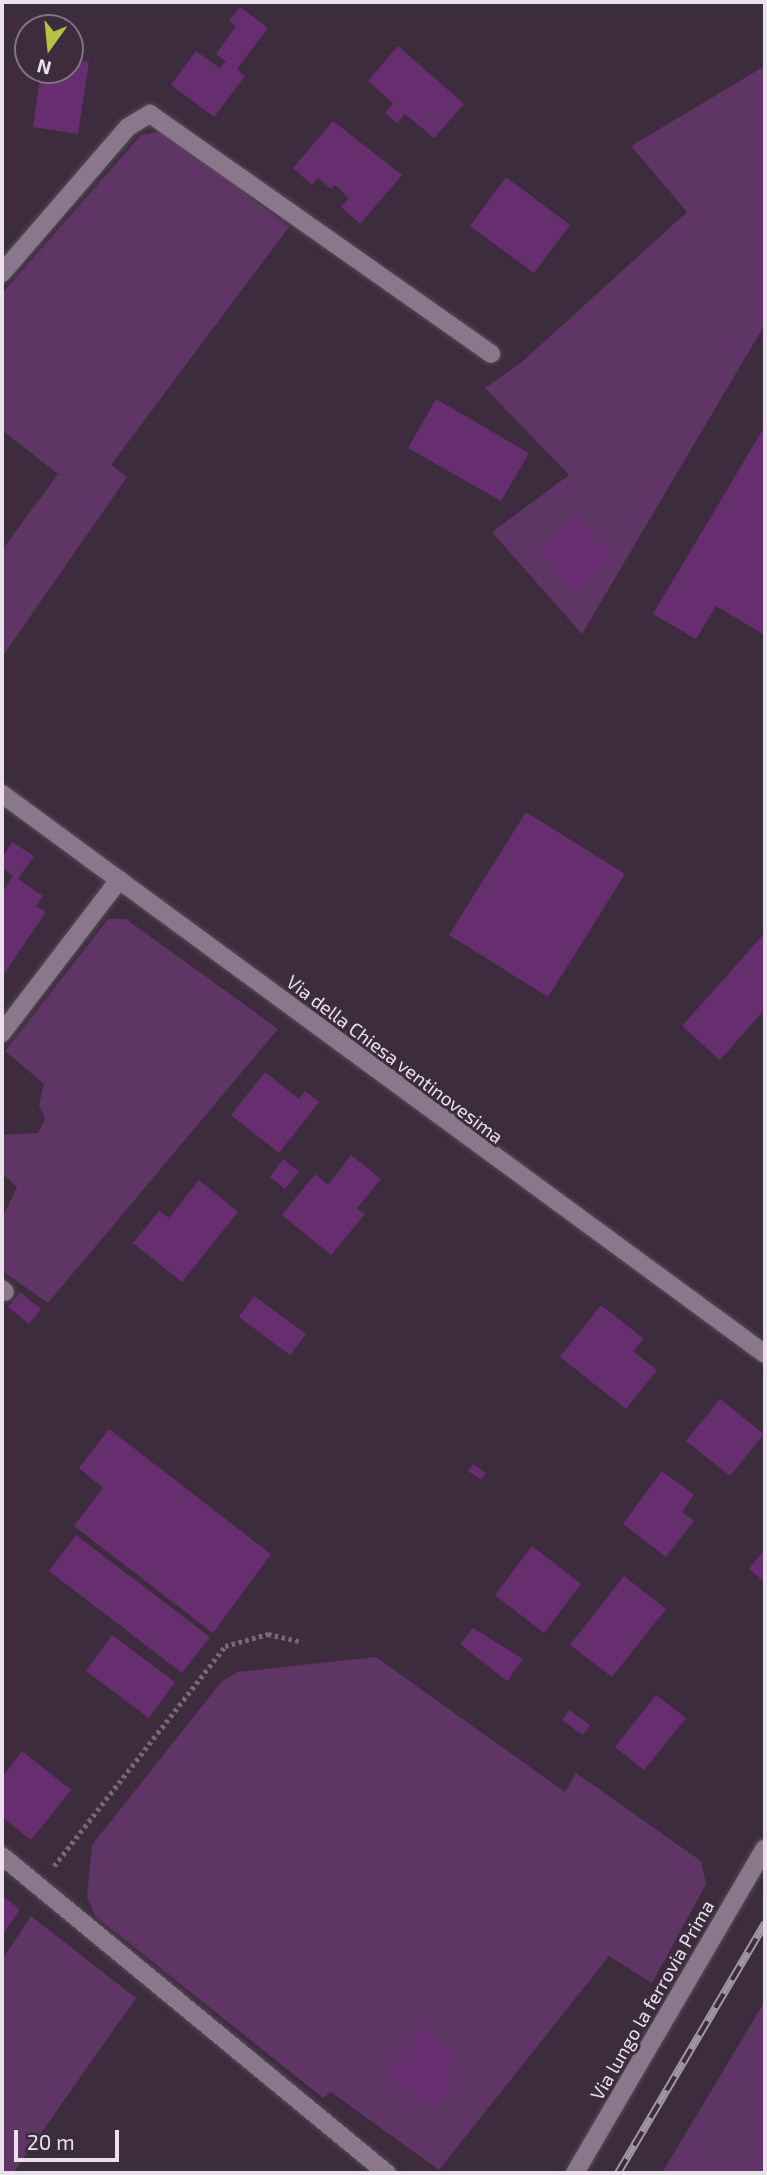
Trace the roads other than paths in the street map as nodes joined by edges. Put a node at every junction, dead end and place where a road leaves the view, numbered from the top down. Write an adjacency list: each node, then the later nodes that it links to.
1 (2, 273): 2 (street)
2 (491, 354)
3 (2, 794): 4 (street, Via della Chiesa ventinovesima)
4 (119, 880): 5 (street); 6 (street, Via della Chiesa ventinovesima)
5 (2, 1032)
6 (765, 1354)
7 (765, 1848): 10 (street, Via lungo la ferrovia Prima)
8 (2, 1856): 9 (street)
9 (387, 2173)
10 (575, 2173)

